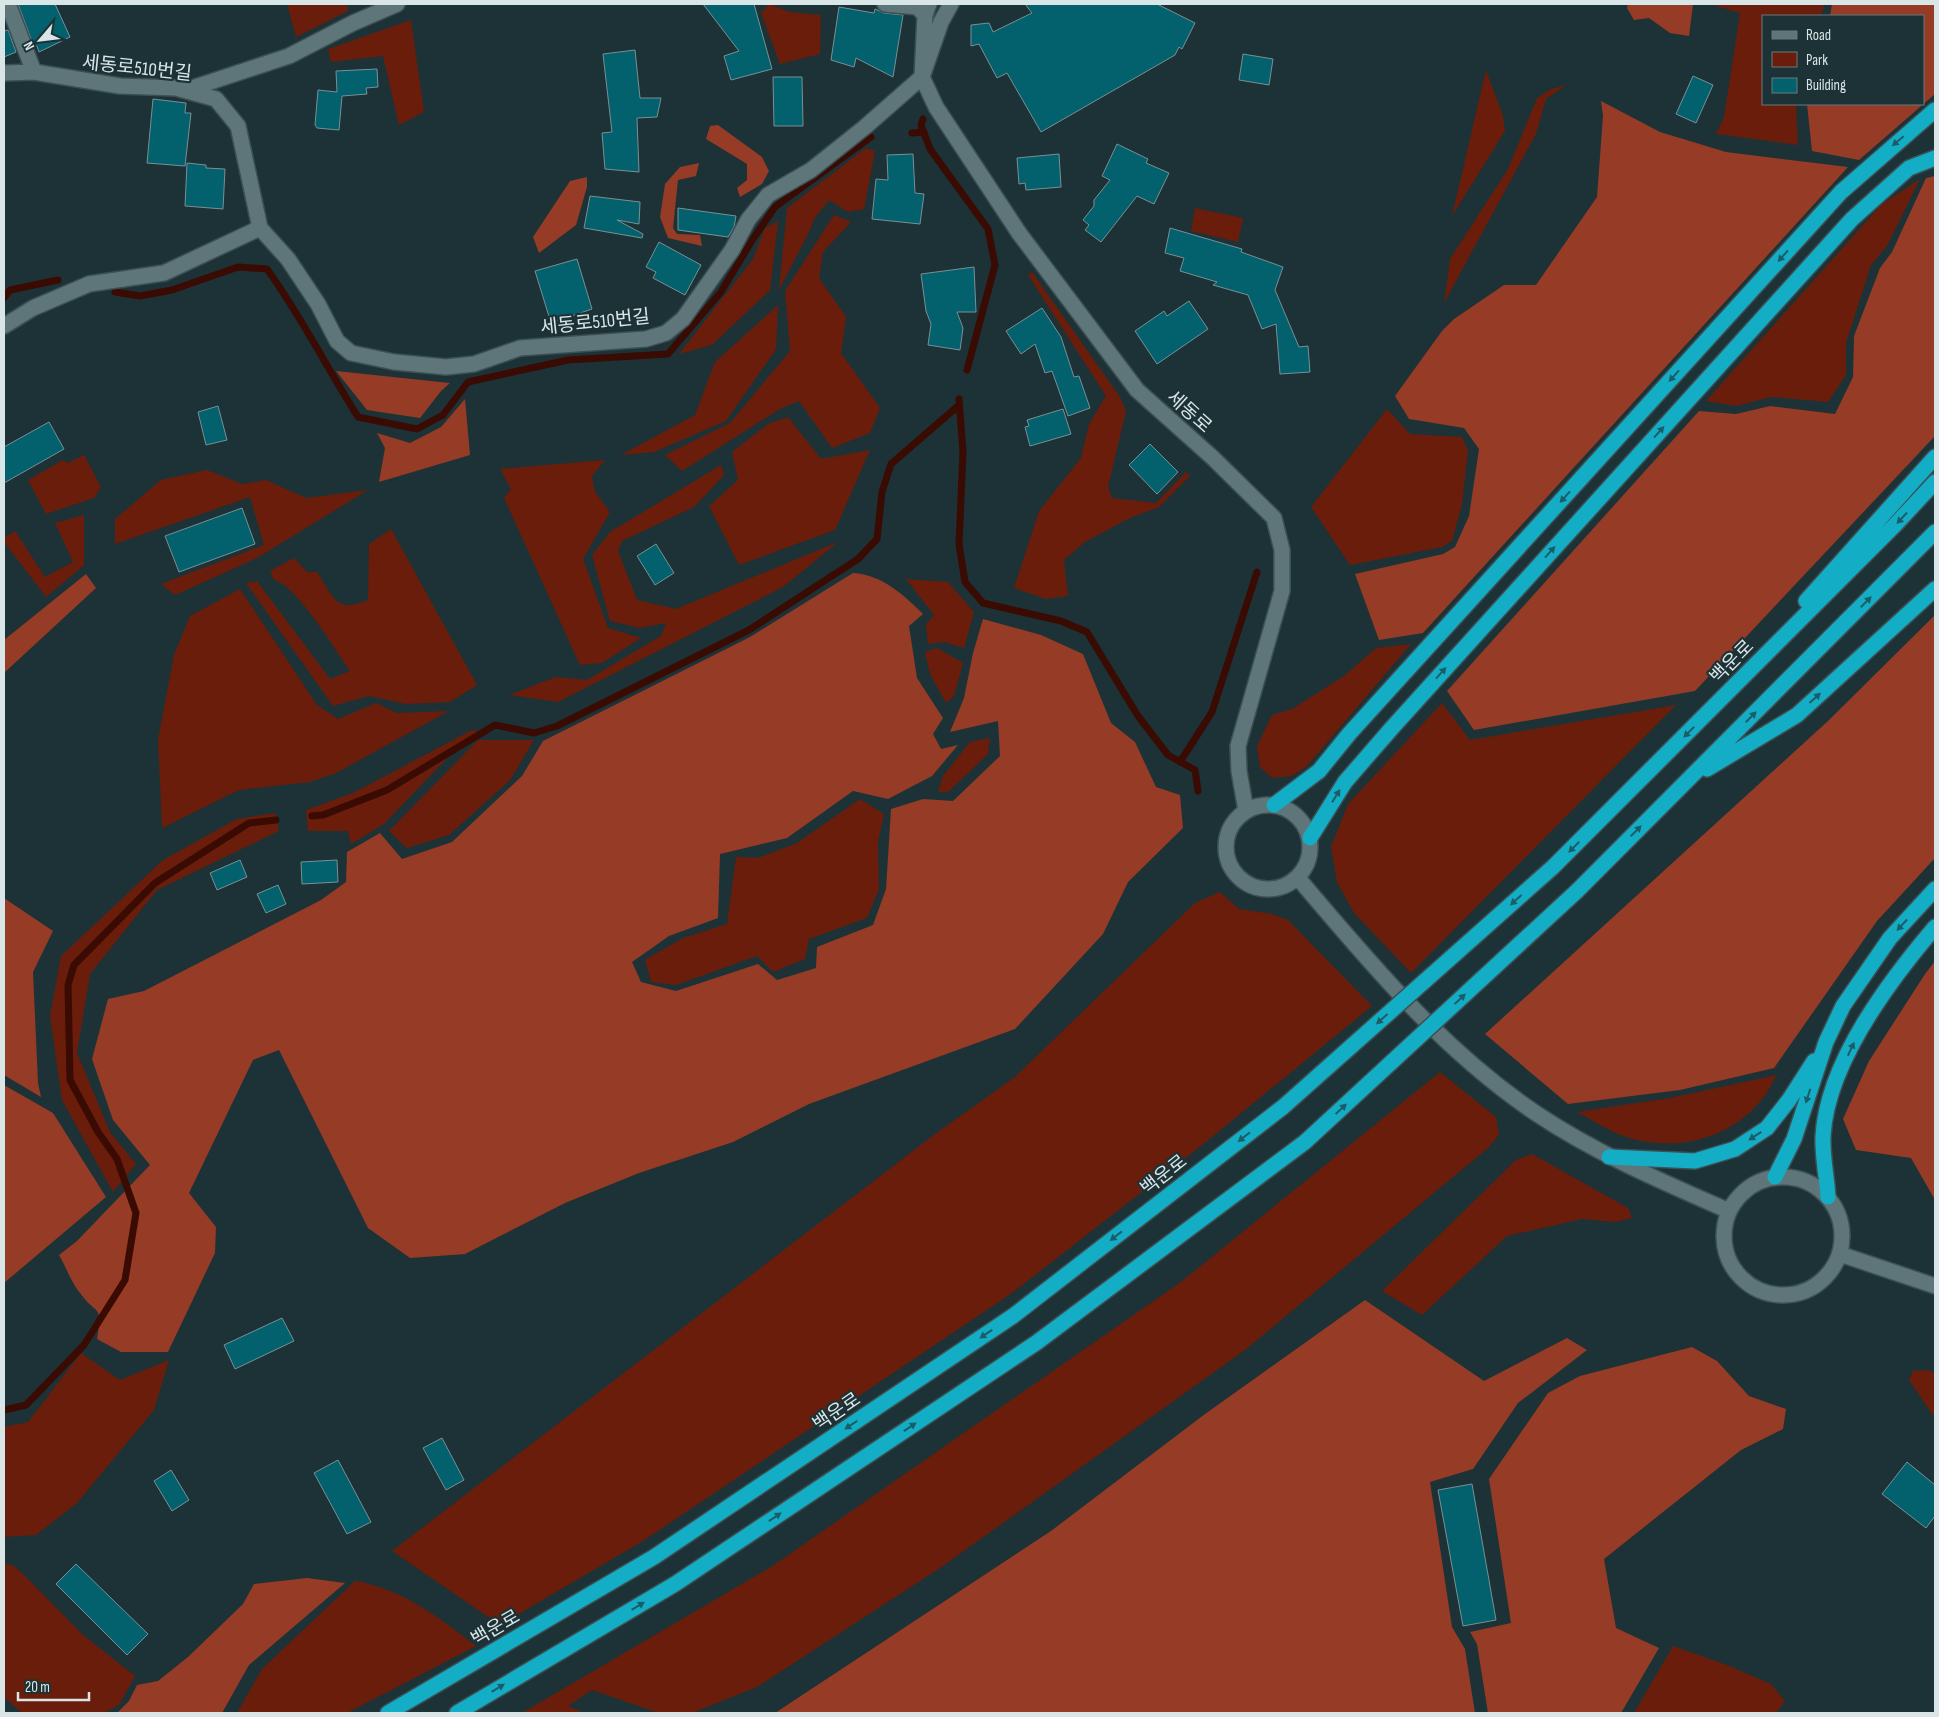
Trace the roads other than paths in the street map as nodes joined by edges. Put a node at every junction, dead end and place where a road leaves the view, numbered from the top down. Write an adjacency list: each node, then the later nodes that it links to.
1 (8, 4): 6 (street)
2 (397, 4): 9 (street)
3 (885, 4): 5 (street, 세동로)
4 (951, 4): 8 (street)
5 (927, 9): 8 (street, 세동로)
6 (34, 72): 7 (street, 세동로510번길); 9 (street, 세동로510번길)
7 (4, 73)
8 (922, 77): 12 (street, 세동로510번길); 21 (street, 세동로)
9 (186, 90): 12 (street, 세동로510번길)
10 (1935, 110): 20 (highway, one-way to 20)
11 (1935, 158): 22 (highway, one-way to 11)
12 (260, 228): 13 (street)
13 (4, 326)
14 (1935, 457): 18 (highway)
15 (1935, 482): 18 (highway, 백운로, one-way to 18)
16 (1935, 532): 19 (highway, one-way to 16)
17 (1935, 589): 19 (highway, one-way to 17)
18 (1711, 709): 33 (highway, 백운로, one-way to 33, bridge)
19 (1686, 781): 34 (highway, one-way to 19, bridge)
20 (1274, 805): 21 (street); 22 (street)
21 (1246, 811): 23 (street)
22 (1310, 838): 23 (street)
23 (1298, 878): 27 (street)
24 (1935, 889): 26 (highway, one-way to 26)
25 (1935, 927): 29 (highway, one-way to 25)
26 (1826, 1042): 27 (highway, one-way to 27); 28 (highway, one-way to 28)
27 (1609, 1157): 30 (street)
28 (1775, 1177): 29 (street); 30 (street)
29 (1828, 1197): 31 (street)
30 (1729, 1211): 31 (street)
31 (1840, 1254): 32 (street)
32 (1935, 1286)
33 (388, 1713)
34 (456, 1713)

